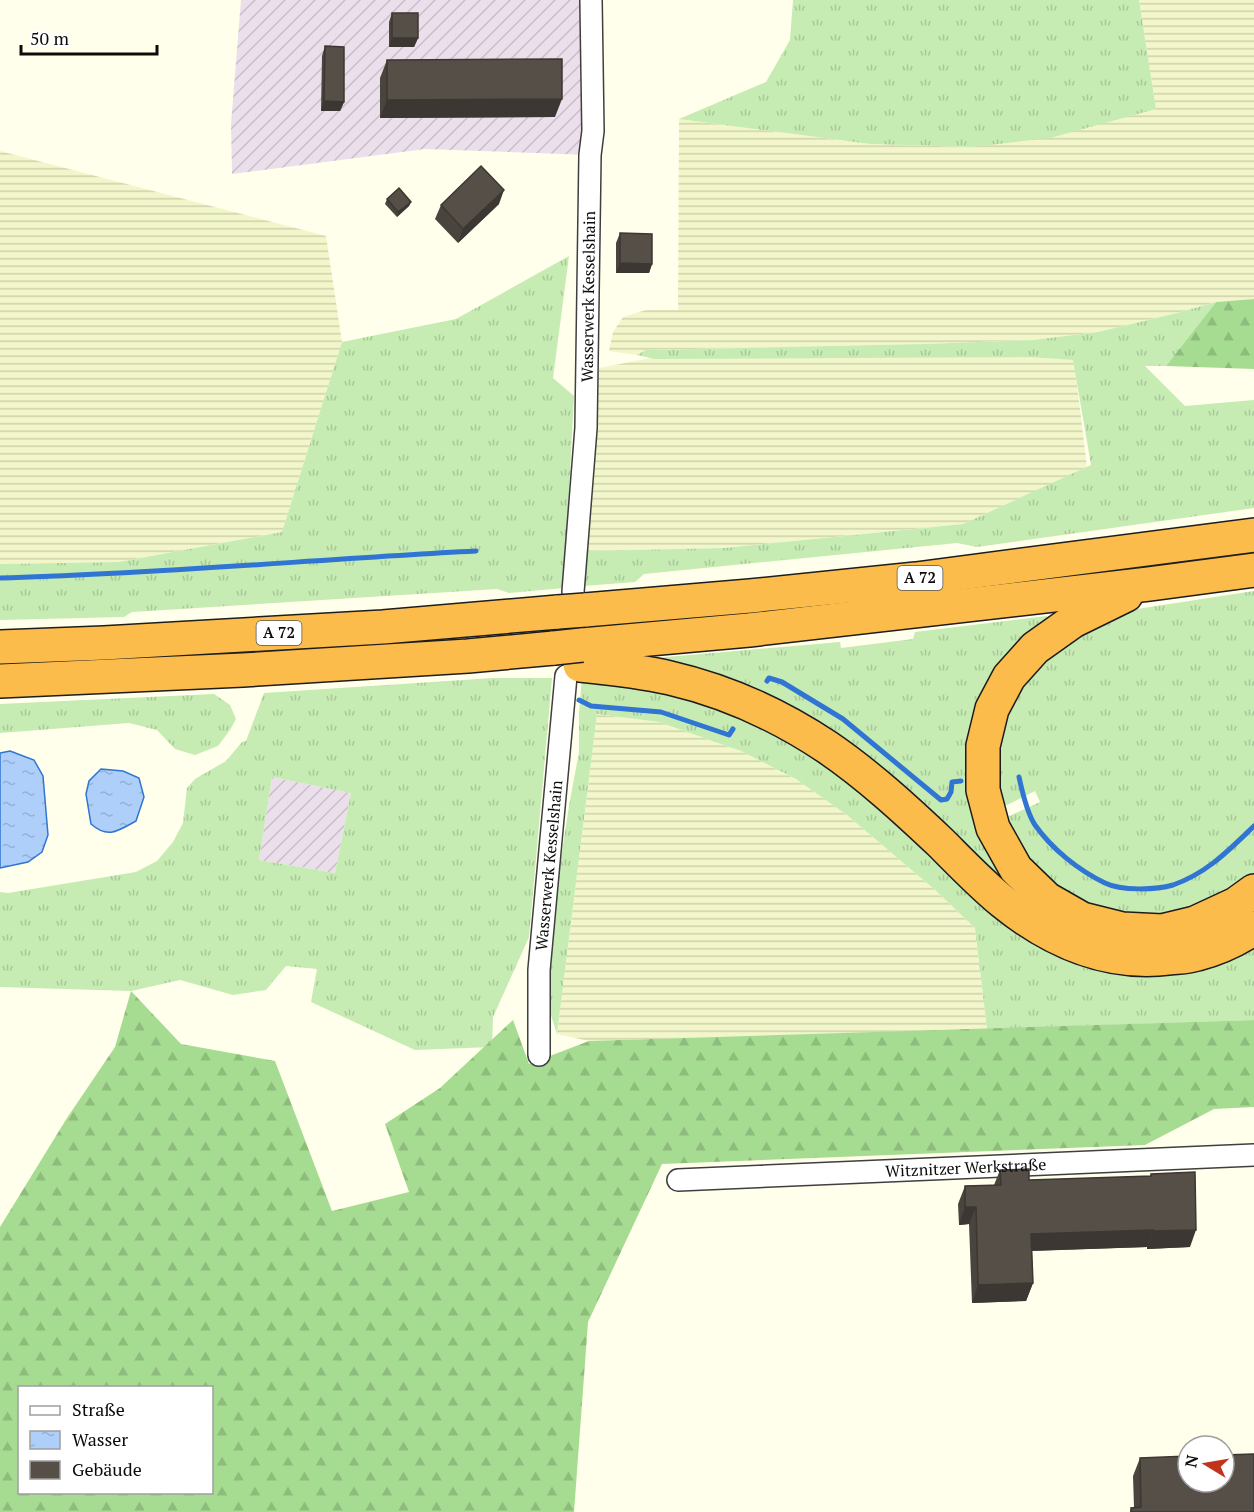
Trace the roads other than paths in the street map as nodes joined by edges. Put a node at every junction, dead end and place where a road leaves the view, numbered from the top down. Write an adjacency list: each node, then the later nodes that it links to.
1 (591, 0): 5 (street, Wasserwerk Kesselshain)
2 (1254, 535): 5 (highway, A 72)
3 (1254, 570): 4 (highway, A 72)
4 (1149, 584): 7 (highway, A 72); 9 (highway)
5 (572, 605): 6 (highway, A 72)
6 (0, 647)
7 (567, 659): 8 (highway, A 72); 10 (highway); 11 (street, Wasserwerk Kesselshain)
8 (0, 681)
9 (1254, 891)
10 (1254, 927)
11 (539, 1055)
12 (1254, 1155): 13 (street, Witznitzer Werkstraße)
13 (678, 1180)

